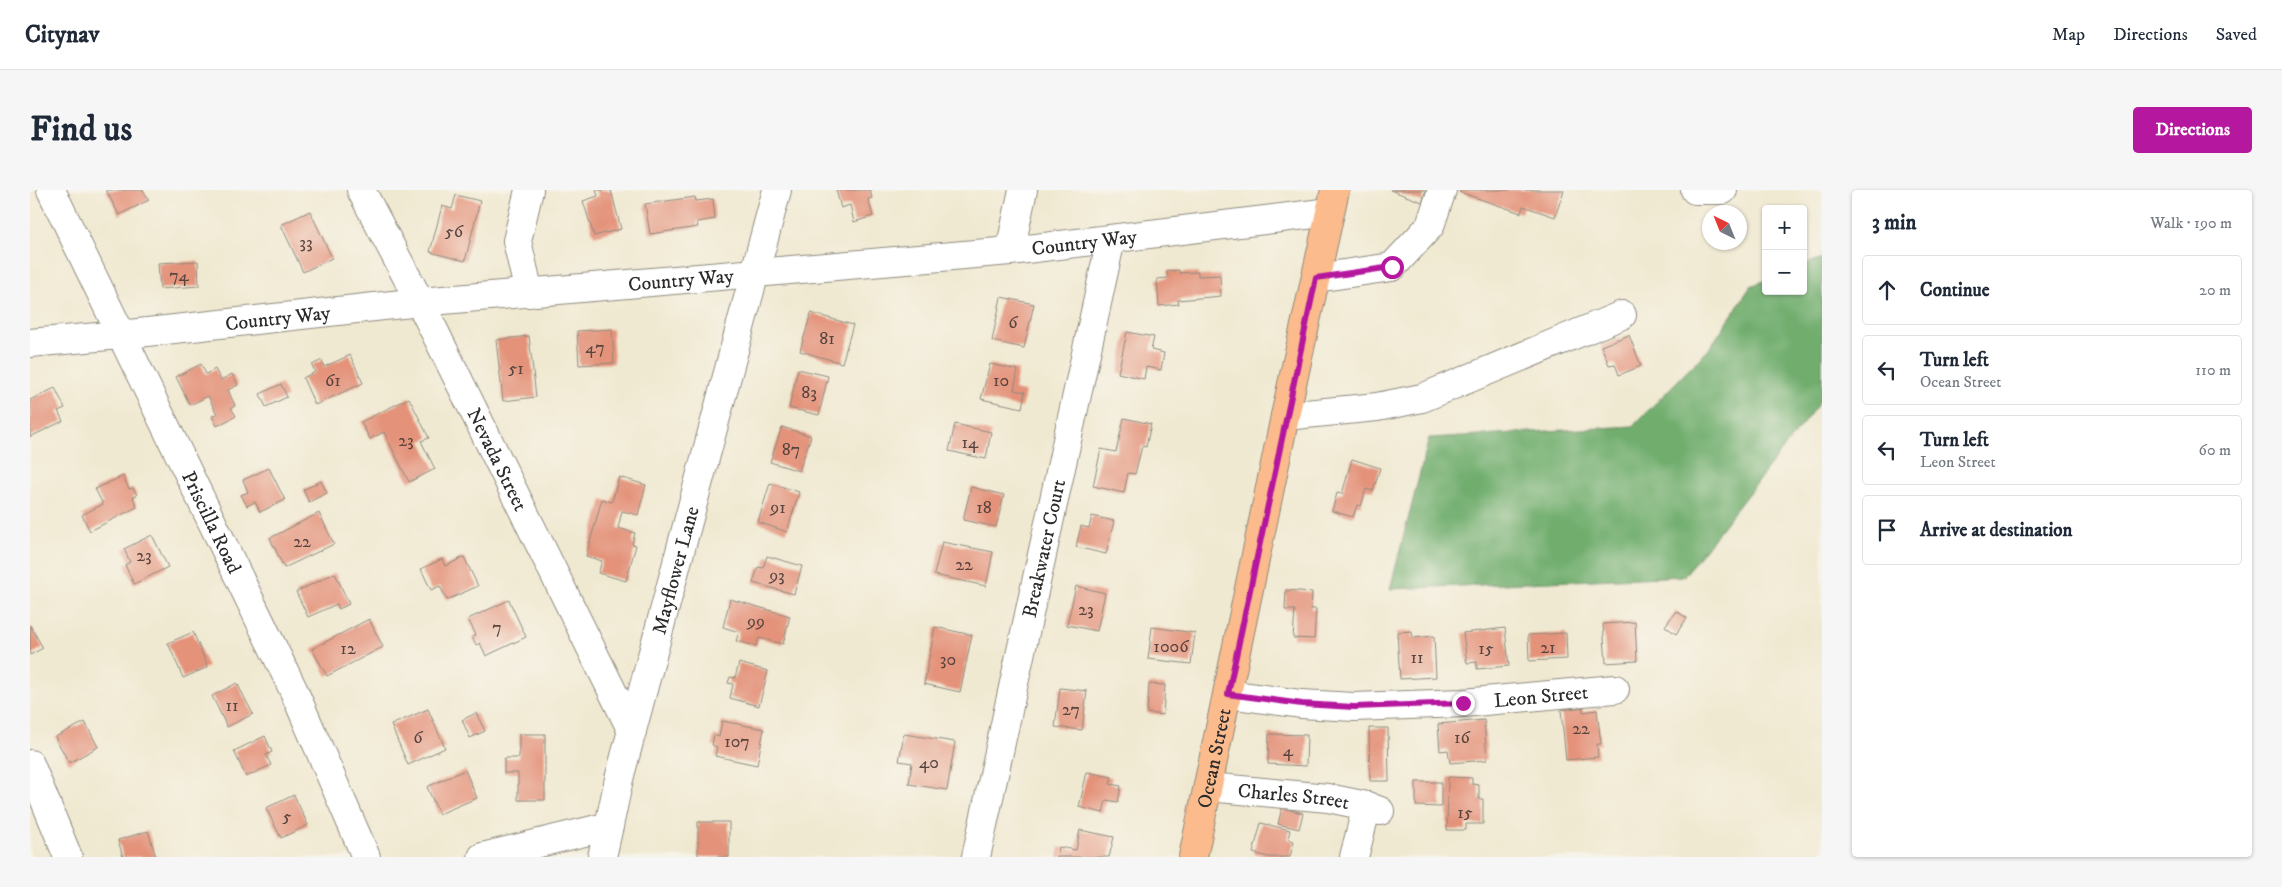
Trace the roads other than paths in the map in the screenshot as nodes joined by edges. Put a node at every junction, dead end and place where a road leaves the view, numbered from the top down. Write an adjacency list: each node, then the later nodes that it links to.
1 (52, 190): 17 (street, Priscilla Road)
2 (361, 190): 15 (street, Nevada Street)
3 (529, 190): 14 (street)
4 (777, 190): 12 (street, Mayflower Lane)
5 (1023, 190): 11 (street)
6 (1442, 190): 13 (street)
7 (1696, 190): 8 (street)
8 (1722, 190)
9 (1333, 201): 10 (street, Country Way); 13 (main road, Ocean Street)
10 (1111, 239): 11 (street, Country Way); 30 (street, Breakwater Court)
11 (1010, 251): 12 (street, Country Way)
12 (755, 274): 14 (street, Country Way); 22 (street, Mayflower Lane)
13 (1316, 278): 19 (main road, Ocean Street)
14 (529, 293): 15 (street, Country Way)
15 (420, 302): 17 (street, Country Way); 22 (street, Nevada Street)
16 (1622, 315): 19 (street)
17 (120, 335): 18 (street, Country Way); 27 (street, Priscilla Road)
18 (30, 343)
19 (1286, 416): 21 (main road, Ocean Street)
20 (1615, 689): 21 (street, Leon Street)
21 (1228, 694): 24 (main road, Ocean Street)
22 (632, 731): 25 (street, Mayflower Lane)
23 (30, 764): 26 (street)
24 (1208, 787): 31 (main road, Ocean Street); 32 (street, Charles Street)
25 (609, 826): 28 (street); 29 (street, Mayflower Lane)
26 (68, 857)
27 (366, 857)
28 (482, 857)
29 (602, 857)
30 (976, 857)
31 (1193, 857)
32 (1354, 857)

